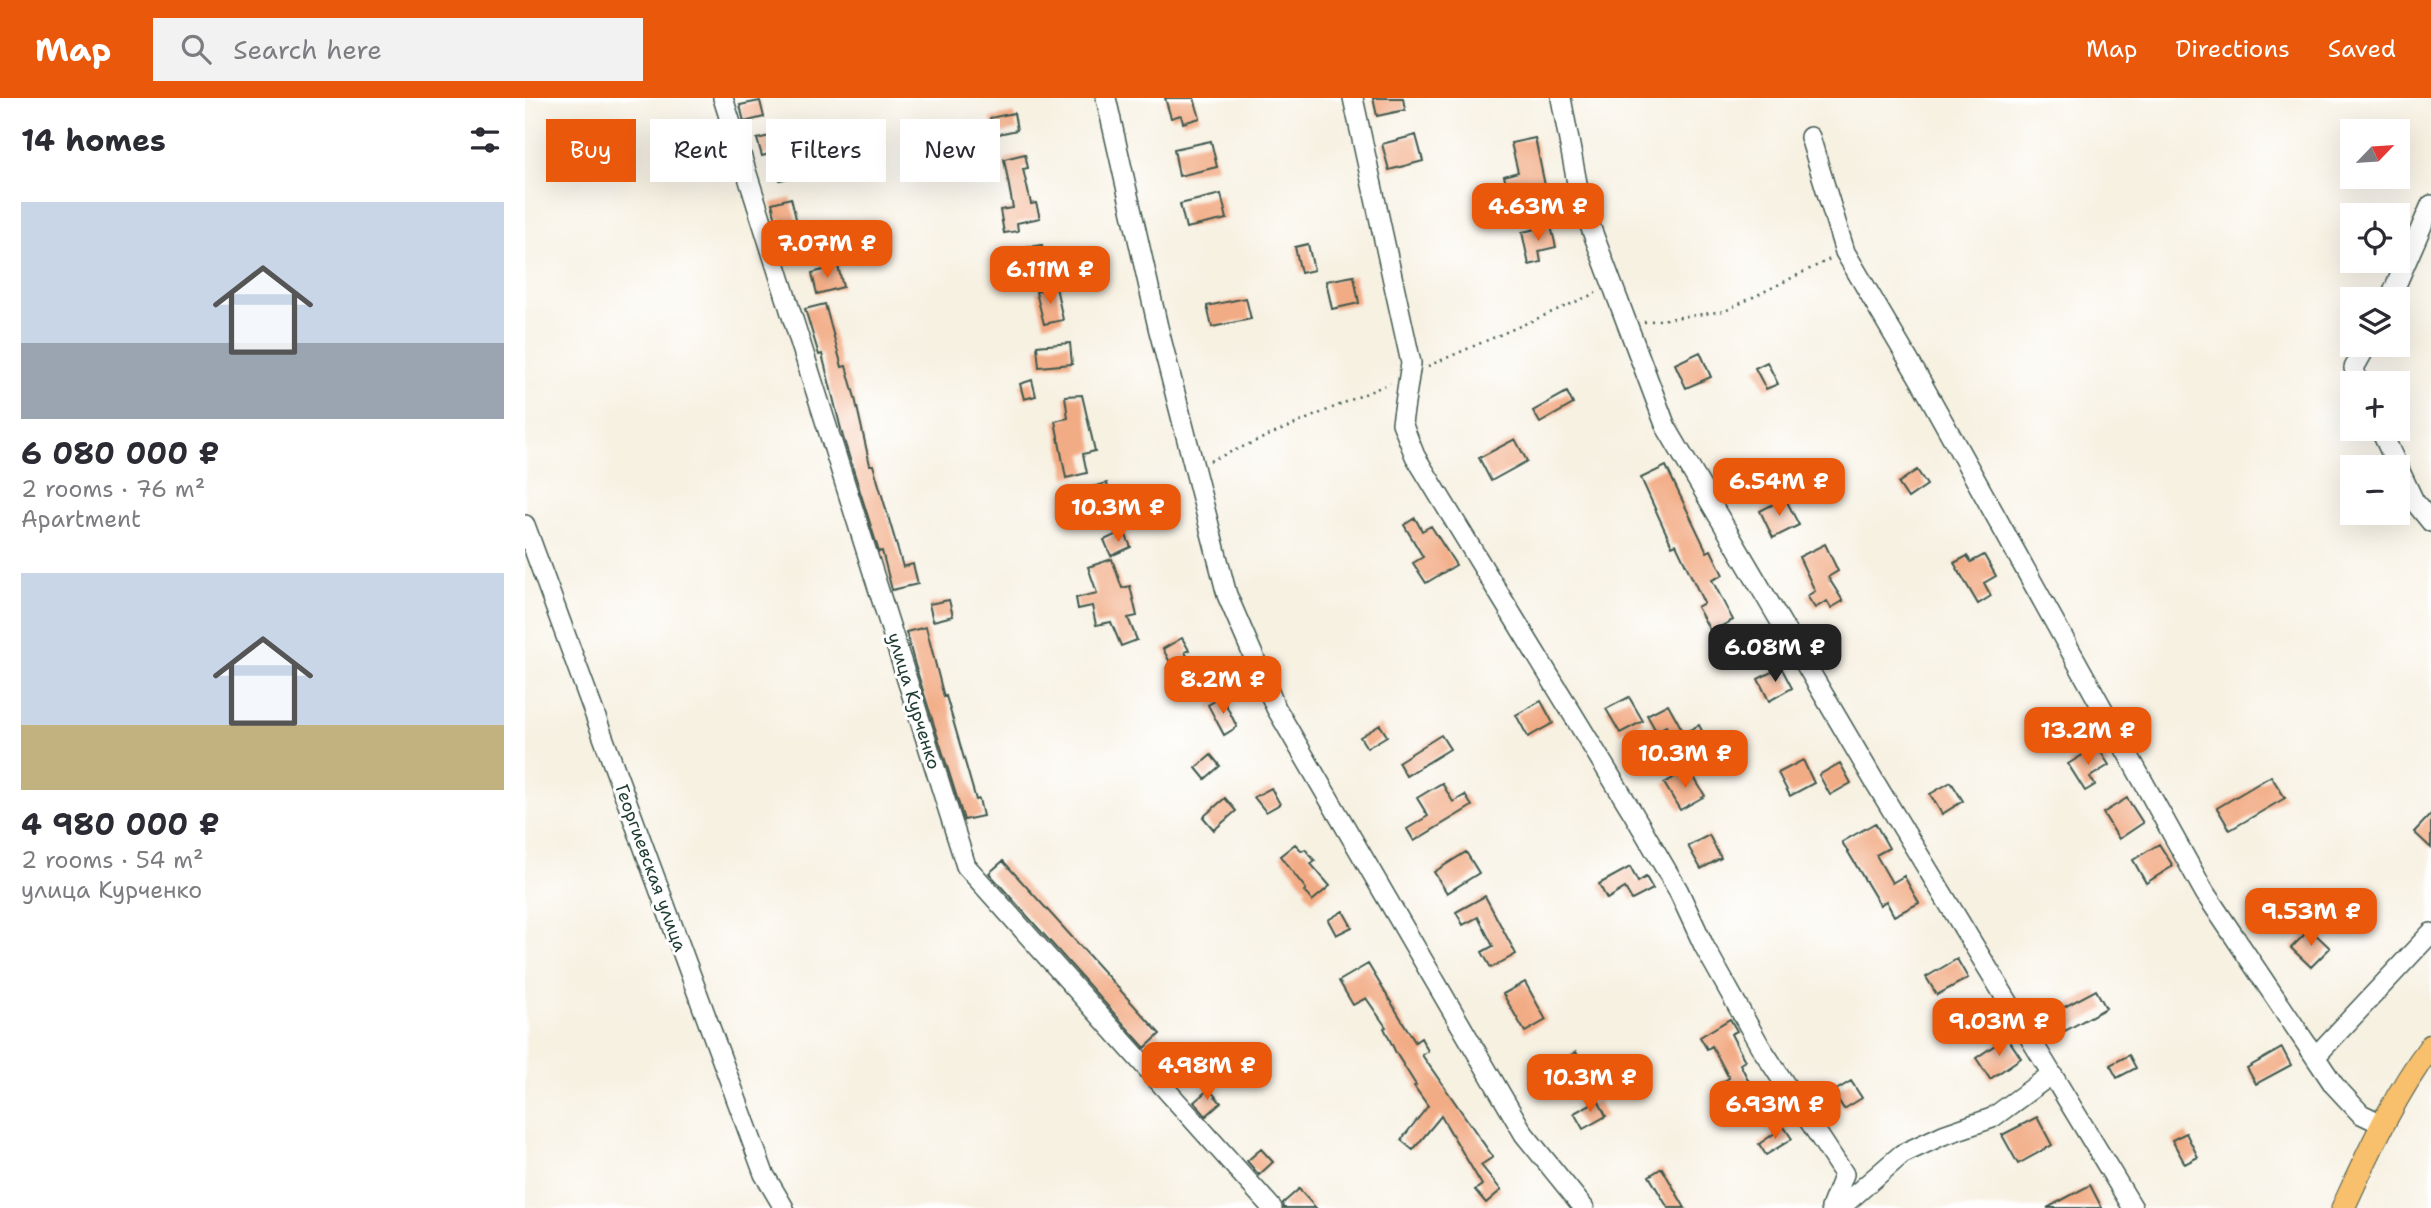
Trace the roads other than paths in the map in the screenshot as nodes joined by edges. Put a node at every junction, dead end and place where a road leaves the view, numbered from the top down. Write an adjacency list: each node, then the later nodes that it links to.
1 (723, 98): 17 (street, улица Курченко)
2 (1106, 98): 18 (street)
3 (1353, 98): 19 (street)
4 (1561, 98): 14 (street)
5 (1810, 137): 13 (street)
6 (2431, 205): 7 (street)
7 (2395, 287)
8 (2386, 441): 9 (street)
9 (2431, 522)
10 (525, 525): 16 (street, Георгиевская улица)
11 (2431, 933): 13 (street)
12 (2431, 1045): 15 (main road)
13 (2315, 1057): 15 (street)
14 (2052, 1074): 20 (street); 21 (street)
15 (2382, 1124): 22 (main road)
16 (784, 1208)
17 (1272, 1208)
18 (1584, 1208)
19 (1831, 1208)
20 (1840, 1208)
21 (2133, 1208)
22 (2343, 1208)

